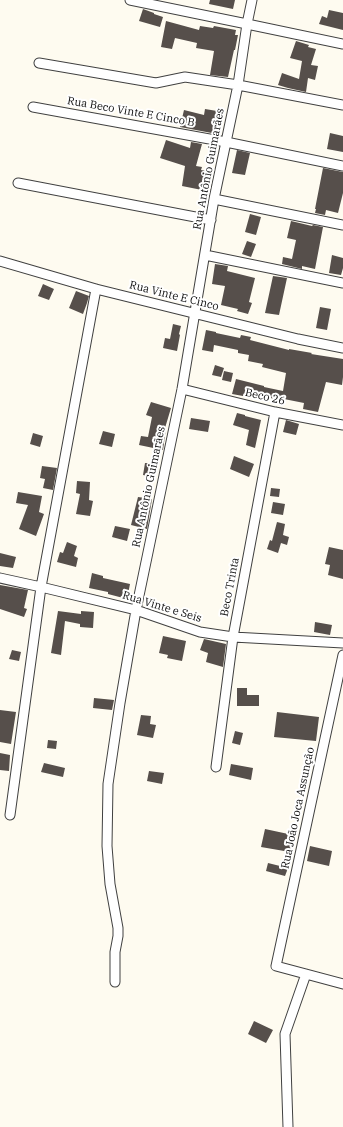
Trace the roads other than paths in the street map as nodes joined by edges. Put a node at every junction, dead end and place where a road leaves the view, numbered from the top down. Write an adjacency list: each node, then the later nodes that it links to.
1 (130, 0): 3 (street)
2 (252, 0): 4 (street, Rua Antônio Guimarães)
3 (146, 1): 4 (street)
4 (247, 24): 5 (street); 7 (street, Rua Antônio Guimarães)
5 (343, 44)
6 (39, 63): 7 (street)
7 (238, 85): 8 (street); 10 (street, Rua Antônio Guimarães)
8 (343, 105)
9 (33, 107): 10 (street, Rua Beco Vinte E Cinco B)
10 (226, 142): 11 (street, Rua Beco Vinte E Cinco B); 13 (street, Rua Antônio Guimarães)
11 (343, 166)
12 (18, 183): 14 (street)
13 (214, 199): 14 (street, Rua Antônio Guimarães); 15 (street)
14 (211, 220): 16 (street, Rua Antônio Guimarães)
15 (343, 225)
16 (205, 256): 18 (street); 20 (street, Rua Antônio Guimarães)
17 (0, 262): 19 (street, Rua Vinte E Cinco)
18 (343, 283)
19 (96, 290): 20 (street, Rua Vinte E Cinco); 26 (street)
20 (195, 313): 21 (street, Rua Vinte E Cinco); 22 (street, Rua Antônio Guimarães)
21 (343, 348)
22 (182, 389): 23 (street, Beco 26); 27 (street, Rua Antônio Guimarães)
23 (275, 412): 24 (street, Beco 26); 28 (street, Beco Trinta)
24 (343, 425)
25 (0, 578): 26 (street, Rua Vinte e Seis)
26 (41, 587): 27 (street, Rua Vinte e Seis); 32 (street)
27 (136, 610): 28 (street, Rua Vinte e Seis); 34 (street, Rua Antônio Guimarães)
28 (233, 637): 29 (street, Rua Vinte e Seis); 31 (street, Beco Trinta)
29 (343, 643)
30 (343, 655): 33 (street, Rua João Joca Assunção)
31 (216, 767)
32 (10, 815)
33 (306, 974): 35 (street); 36 (street)
34 (115, 982)
35 (343, 984)
36 (288, 1127)

